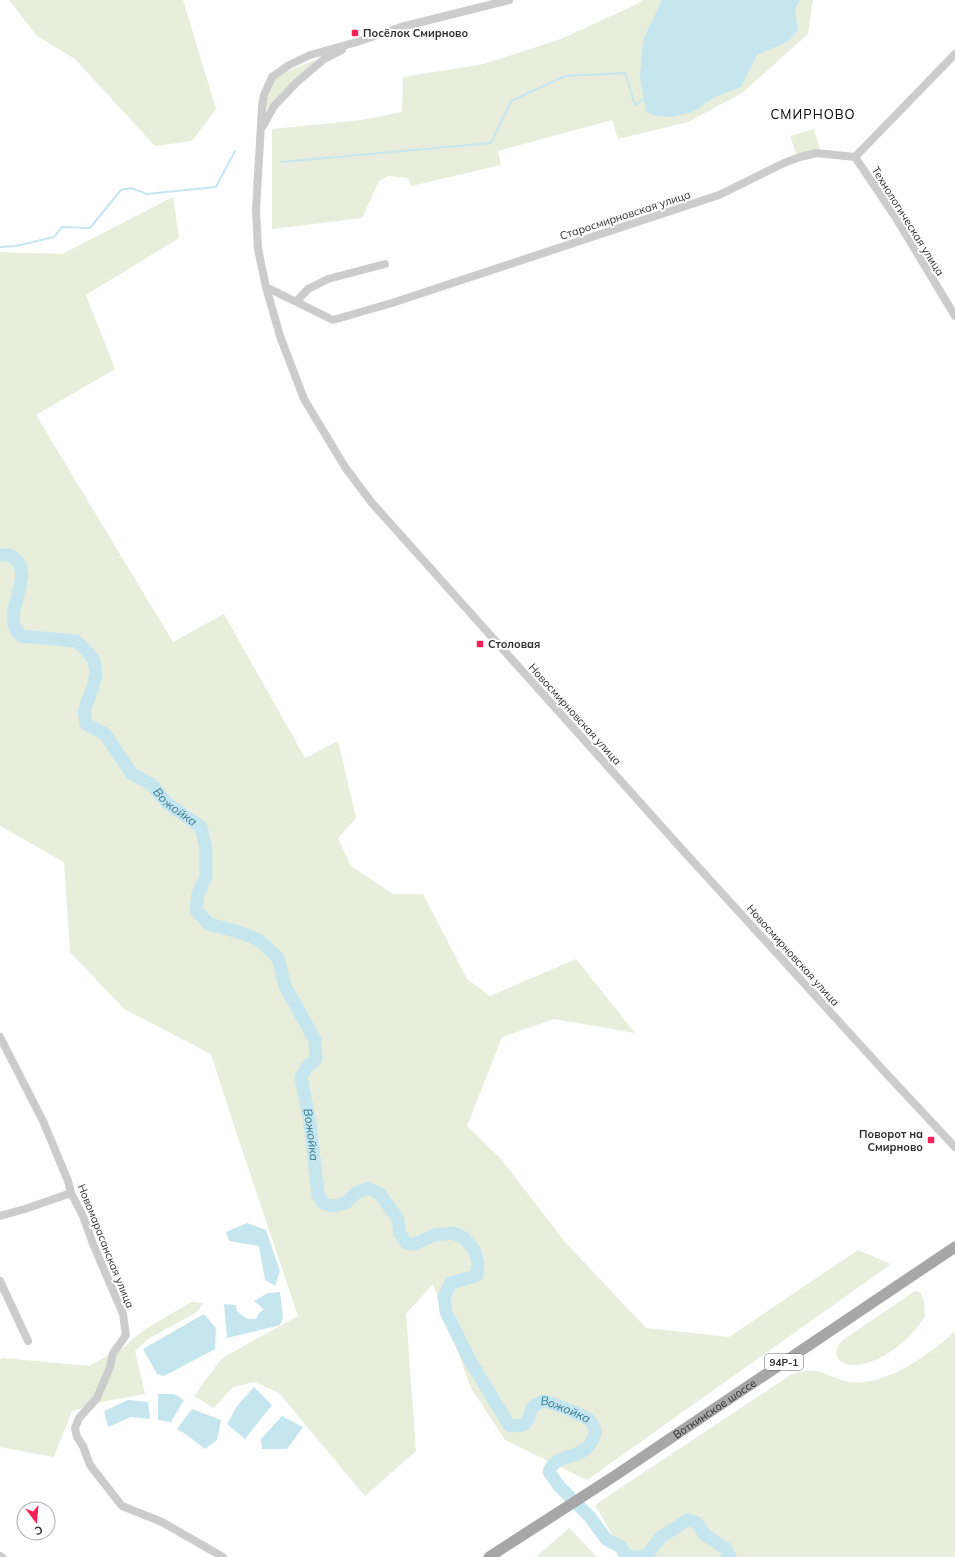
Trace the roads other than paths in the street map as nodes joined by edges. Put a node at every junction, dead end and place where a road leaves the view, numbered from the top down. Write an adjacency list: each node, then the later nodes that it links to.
1 (509, 0): 2 (street, Новосмирновская улица)
2 (357, 42): 4 (street, Новосмирновская улица); 4 (street, Новосмирновская улица)
3 (955, 54): 5 (street)
4 (262, 128): 7 (street, Новосмирновская улица)
5 (855, 157): 8 (street, Старосмирновская улица); 9 (street, Технологическая улица)
6 (385, 264): 8 (street)
7 (266, 287): 8 (street, Старосмирновская улица); 11 (street, Новосмирновская улица)
8 (297, 301)
9 (955, 316)
10 (0, 1036): 12 (street, Новомарасанская улица)
11 (955, 1147)
12 (72, 1193): 13 (street); 17 (street, Новомарасанская улица)
13 (0, 1216)
14 (955, 1247): 18 (main road, Воткинское шоссе / 94Р-1)
15 (0, 1281): 16 (street)
16 (28, 1341)
17 (223, 1557)
18 (490, 1557)

